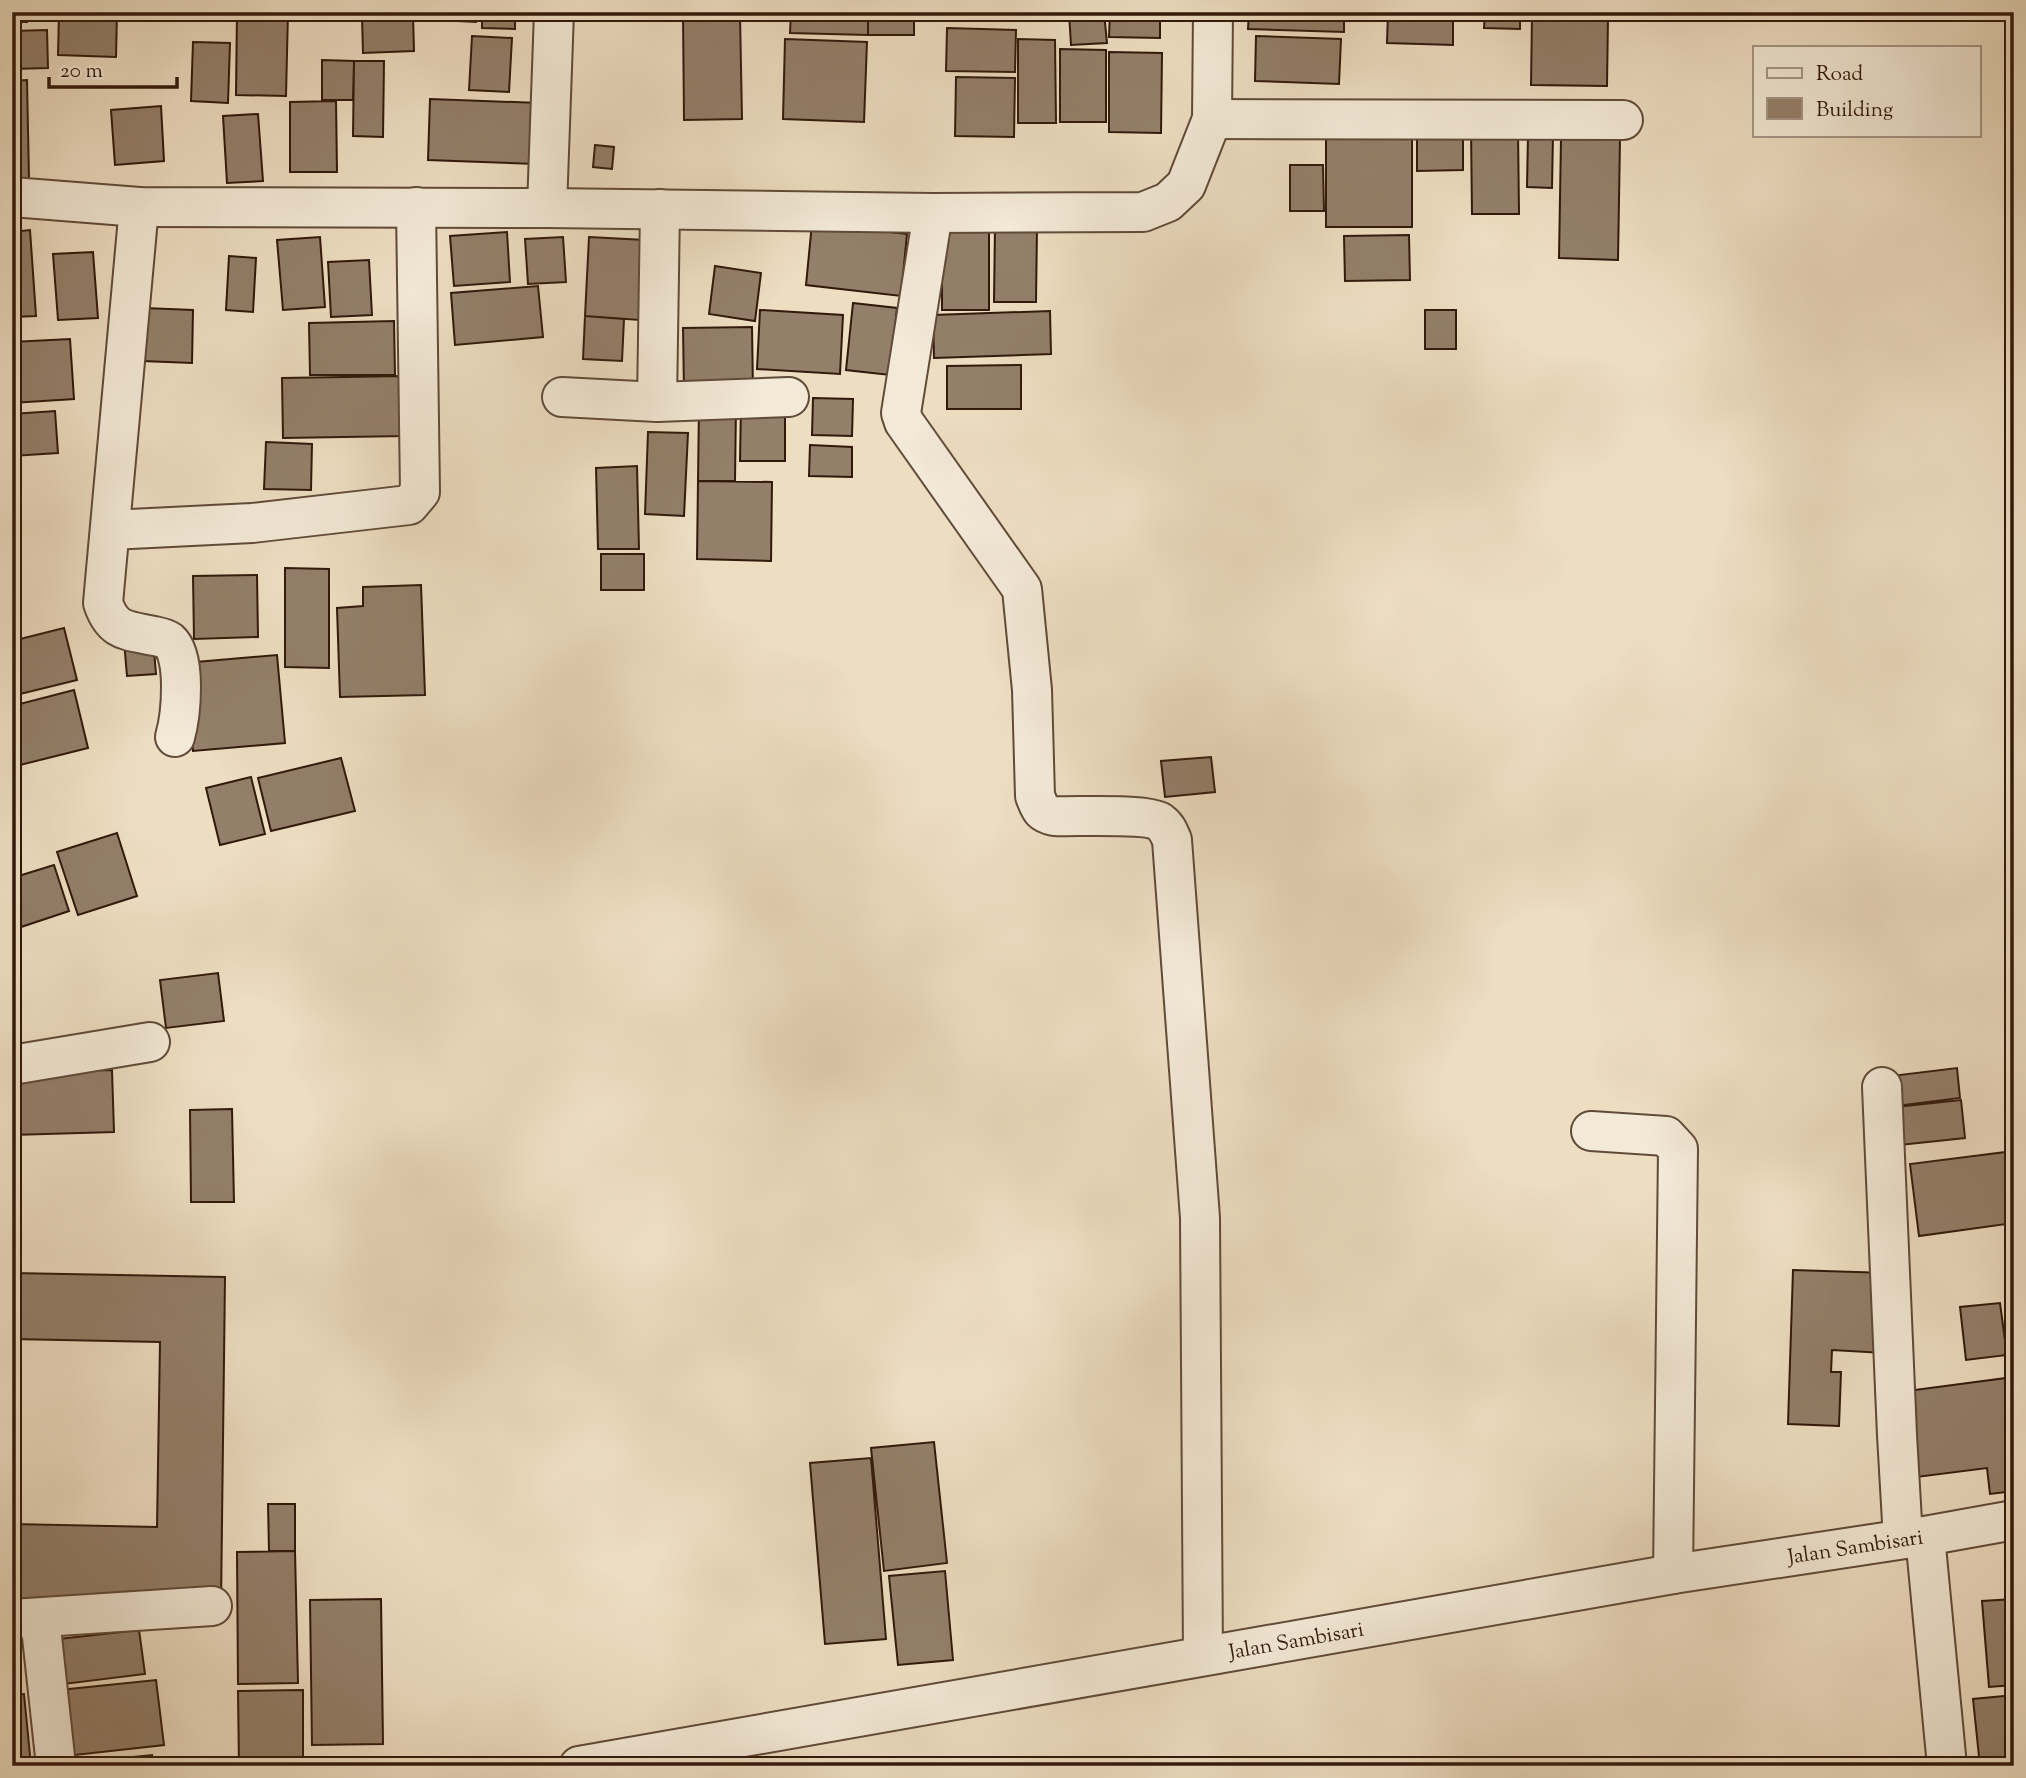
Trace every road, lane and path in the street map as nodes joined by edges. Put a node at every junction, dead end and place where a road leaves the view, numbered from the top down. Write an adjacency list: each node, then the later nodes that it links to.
1 (554, 12): 8 (street)
2 (1213, 12): 3 (street)
3 (1212, 119): 4 (street); 10 (street)
4 (1623, 120)
5 (12, 197): 6 (street)
6 (139, 207): 7 (street); 14 (street)
7 (416, 207): 8 (street); 14 (street)
8 (547, 208): 9 (street)
9 (660, 209): 10 (street); 13 (street)
10 (933, 213): 25 (street)
11 (562, 397): 13 (street)
12 (789, 397): 13 (street)
13 (657, 402)
14 (110, 530): 15 (street)
15 (175, 737)
16 (150, 1042): 17 (street)
17 (12, 1065)
18 (1882, 1087): 21 (street)
19 (1591, 1131): 22 (street)
20 (2014, 1520): 21 (street, Jalan Sambisari)
21 (1914, 1537): 22 (street, Jalan Sambisari); 28 (street)
22 (1673, 1574): 25 (street, Jalan Sambisari)
23 (212, 1606): 24 (street)
24 (26, 1618): 26 (street)
25 (1203, 1656): 27 (street, Jalan Sambisari)
26 (56, 1766)
27 (579, 1766)
28 (1947, 1766)

